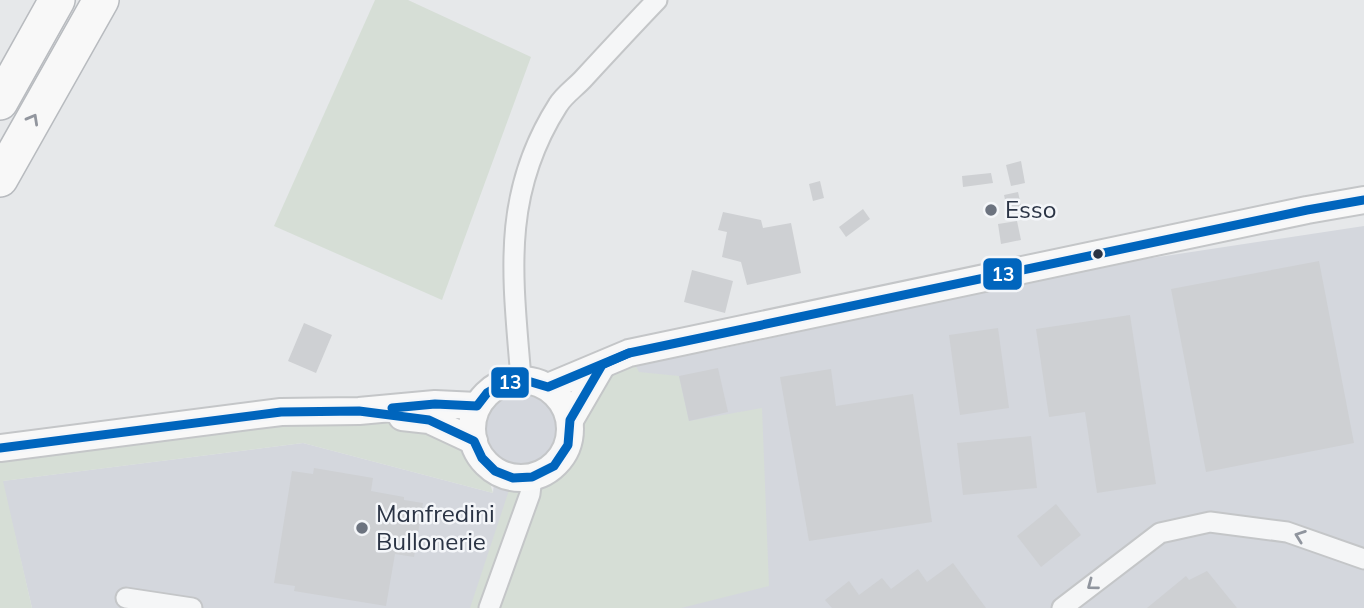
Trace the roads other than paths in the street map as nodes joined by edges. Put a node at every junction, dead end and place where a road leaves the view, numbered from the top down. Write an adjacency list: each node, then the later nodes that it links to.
1 (57, 0): 4 (highway)
2 (101, 0): 5 (highway, one-way to 2)
3 (657, 0): 8 (street)
4 (0, 102)
5 (0, 179)
6 (1364, 200): 7 (main road)
7 (602, 366): 9 (main road); 12 (main road)
8 (521, 379): 9 (main road); 10 (main road)
9 (548, 387): 12 (main road)
10 (478, 406): 11 (main road); 13 (main road)
11 (359, 411): 13 (main road); 14 (main road)
12 (570, 420): 15 (main road)
13 (474, 441): 15 (main road)
14 (0, 448)
15 (532, 477): 19 (street)
16 (1364, 559): 20 (street, one-way to 20)
17 (126, 598): 18 (street)
18 (192, 608)
19 (489, 608)
20 (1062, 608)

